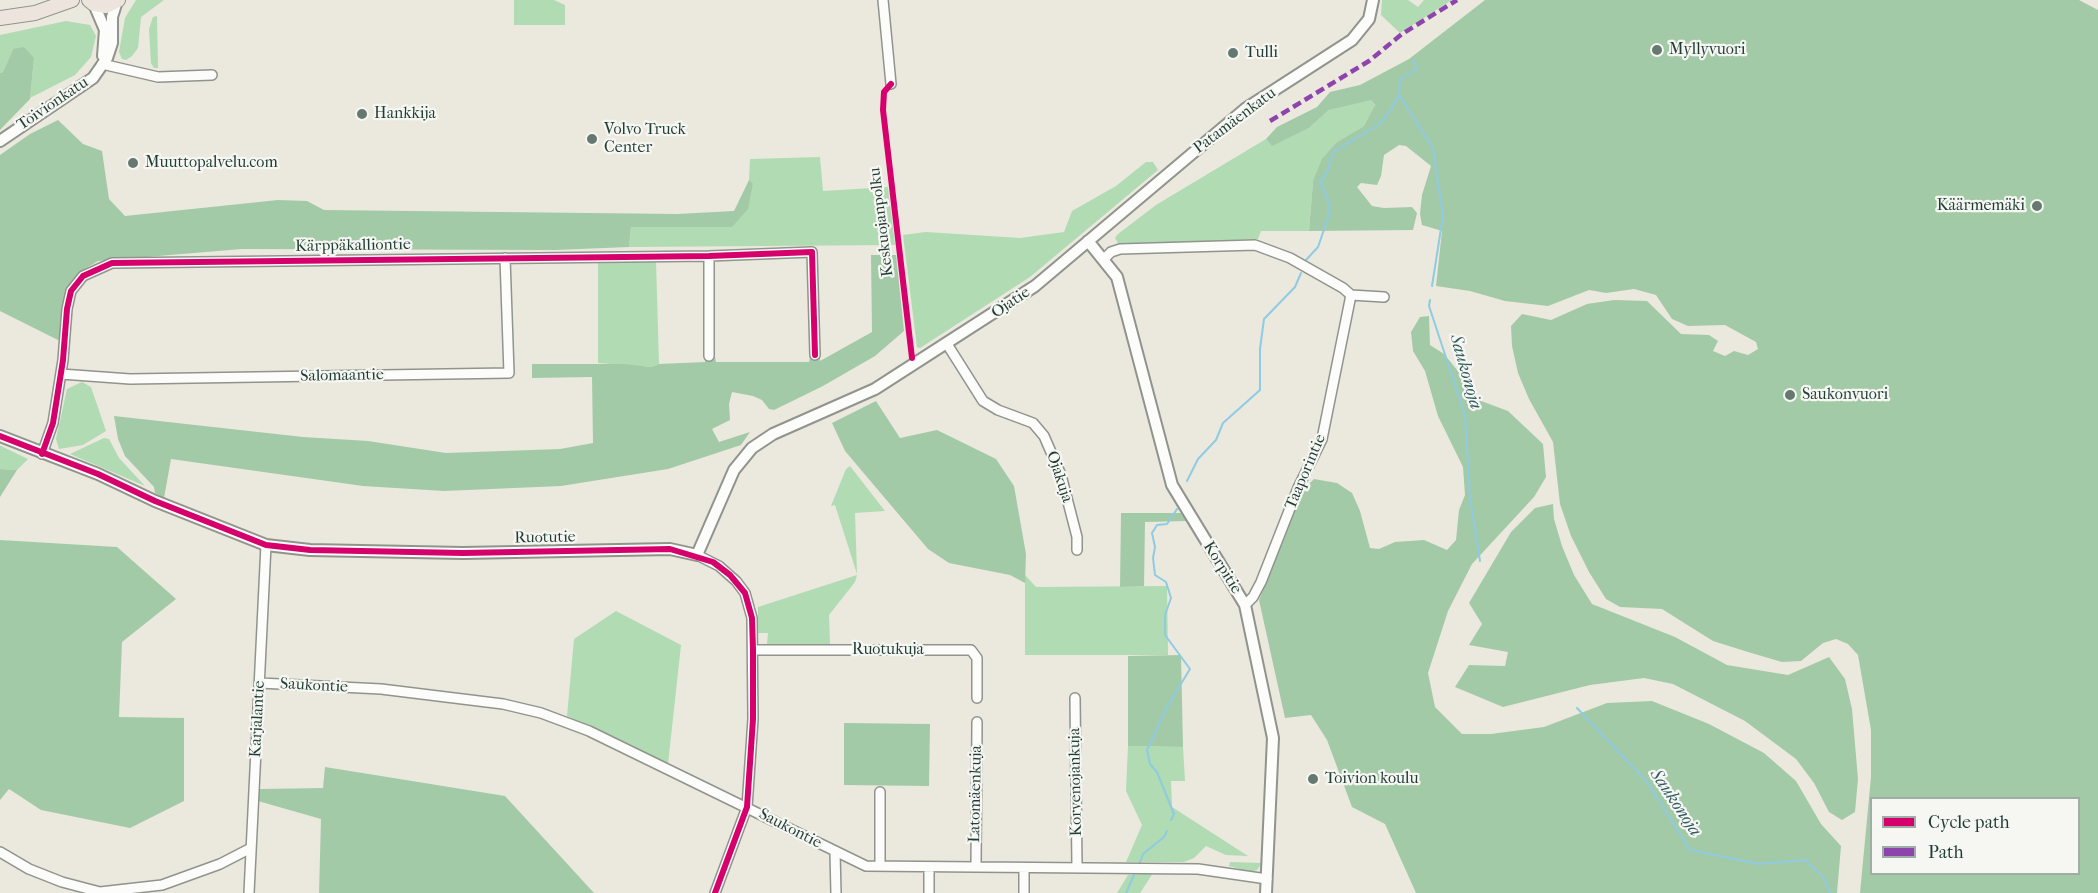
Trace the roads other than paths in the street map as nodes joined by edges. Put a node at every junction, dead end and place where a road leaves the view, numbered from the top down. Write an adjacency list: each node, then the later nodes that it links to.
1 (51, 0): 7 (main road)
2 (72, 0): 7 (main road)
3 (883, 0): 11 (street)
4 (1373, 0): 13 (street, Patamäenkatu)
5 (117, 1): 6 (main road); 9 (street, Toivionkatu)
6 (92, 2): 9 (street, Toivionkatu)
7 (22, 14): 8 (main road)
8 (0, 18)
9 (102, 64): 10 (street); 12 (street, Toivionkatu)
10 (212, 75)
11 (891, 84)
12 (0, 141)
13 (1088, 241): 16 (street); 19 (street, Ojatie)
14 (709, 256): 15 (street, Kärppäkalliontie); 20 (street, Kärppäkalliontie); 21 (street)
15 (505, 258): 22 (street, Kärppäkalliontie); 22 (street, Salomaantie)
16 (1104, 259): 17 (street); 28 (street, Korpitie)
17 (1351, 295): 18 (street); 28 (street, Taaporintie)
18 (1384, 297)
19 (947, 344): 26 (street, Ojakuja); 27 (street, Ojatie)
20 (815, 355)
21 (709, 356)
22 (62, 374): 24 (street, Kärppäkalliontie)
23 (0, 436): 24 (street, Ruotutie)
24 (42, 454): 25 (street, Ruotutie)
25 (266, 545): 27 (street, Ruotutie); 30 (street, Karjalantie)
26 (1077, 550)
27 (697, 555): 29 (street, Ruotutie)
28 (1245, 605): 44 (street, Korpitie)
29 (753, 650): 31 (street, Ruotukuja); 35 (street, Ruotutie)
30 (260, 683): 35 (street, Saukontie); 36 (street, Karjalantie)
31 (977, 698)
32 (1075, 698): 42 (street, Korvenojankuja)
33 (977, 722): 41 (street, Latomäenkuja)
34 (880, 792): 39 (street)
35 (747, 807): 38 (street, Saukontie); 46 (street, Ruotutie)
36 (251, 848): 37 (street); 45 (street, Karjalantie)
37 (0, 852)
38 (835, 852): 39 (street, Saukontie); 47 (street)
39 (880, 866): 40 (street, Saukontie)
40 (929, 867): 41 (street, Saukontie); 48 (street)
41 (975, 867): 43 (street, Saukontie)
42 (1077, 867): 43 (street, Saukontie); 44 (street, Saukontie)
43 (1024, 868): 49 (street)
44 (1268, 879): 50 (street, Korpitie)
45 (249, 893)
46 (715, 893)
47 (836, 893)
48 (929, 893)
49 (1024, 893)
50 (1266, 893)

